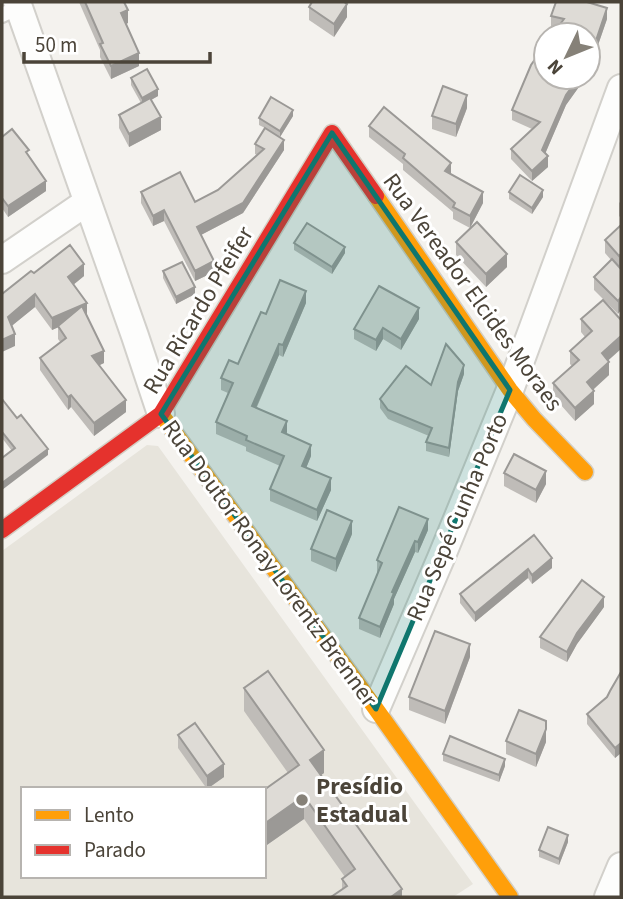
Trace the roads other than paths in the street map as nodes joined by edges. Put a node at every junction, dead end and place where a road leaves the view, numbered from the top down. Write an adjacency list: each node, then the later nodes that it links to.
1 (13, 8): 4 (street, Rua Doutor Ronay Lorentz Brenner)
2 (621, 88): 6 (street, Rua Sepé Cunha Porto)
3 (332, 133): 6 (street, Rua Vereador Elcides Moraes); 7 (street, Rua Ricardo Pfeifer)
4 (87, 202): 5 (street); 7 (street, Rua Doutor Ronay Lorentz Brenner)
5 (2, 260)
6 (510, 390): 8 (street, Rua Vereador Elcides Moraes); 10 (street, Rua Sepé Cunha Porto)
7 (161, 414): 9 (street, Rua Ricardo Pfeifer); 10 (street, Rua Doutor Ronay Lorentz Brenner)
8 (585, 472)
9 (2, 530)
10 (376, 709): 12 (street, Rua Doutor Ronay Lorentz Brenner)
11 (621, 866): 13 (street)
12 (510, 897)
13 (608, 897)

